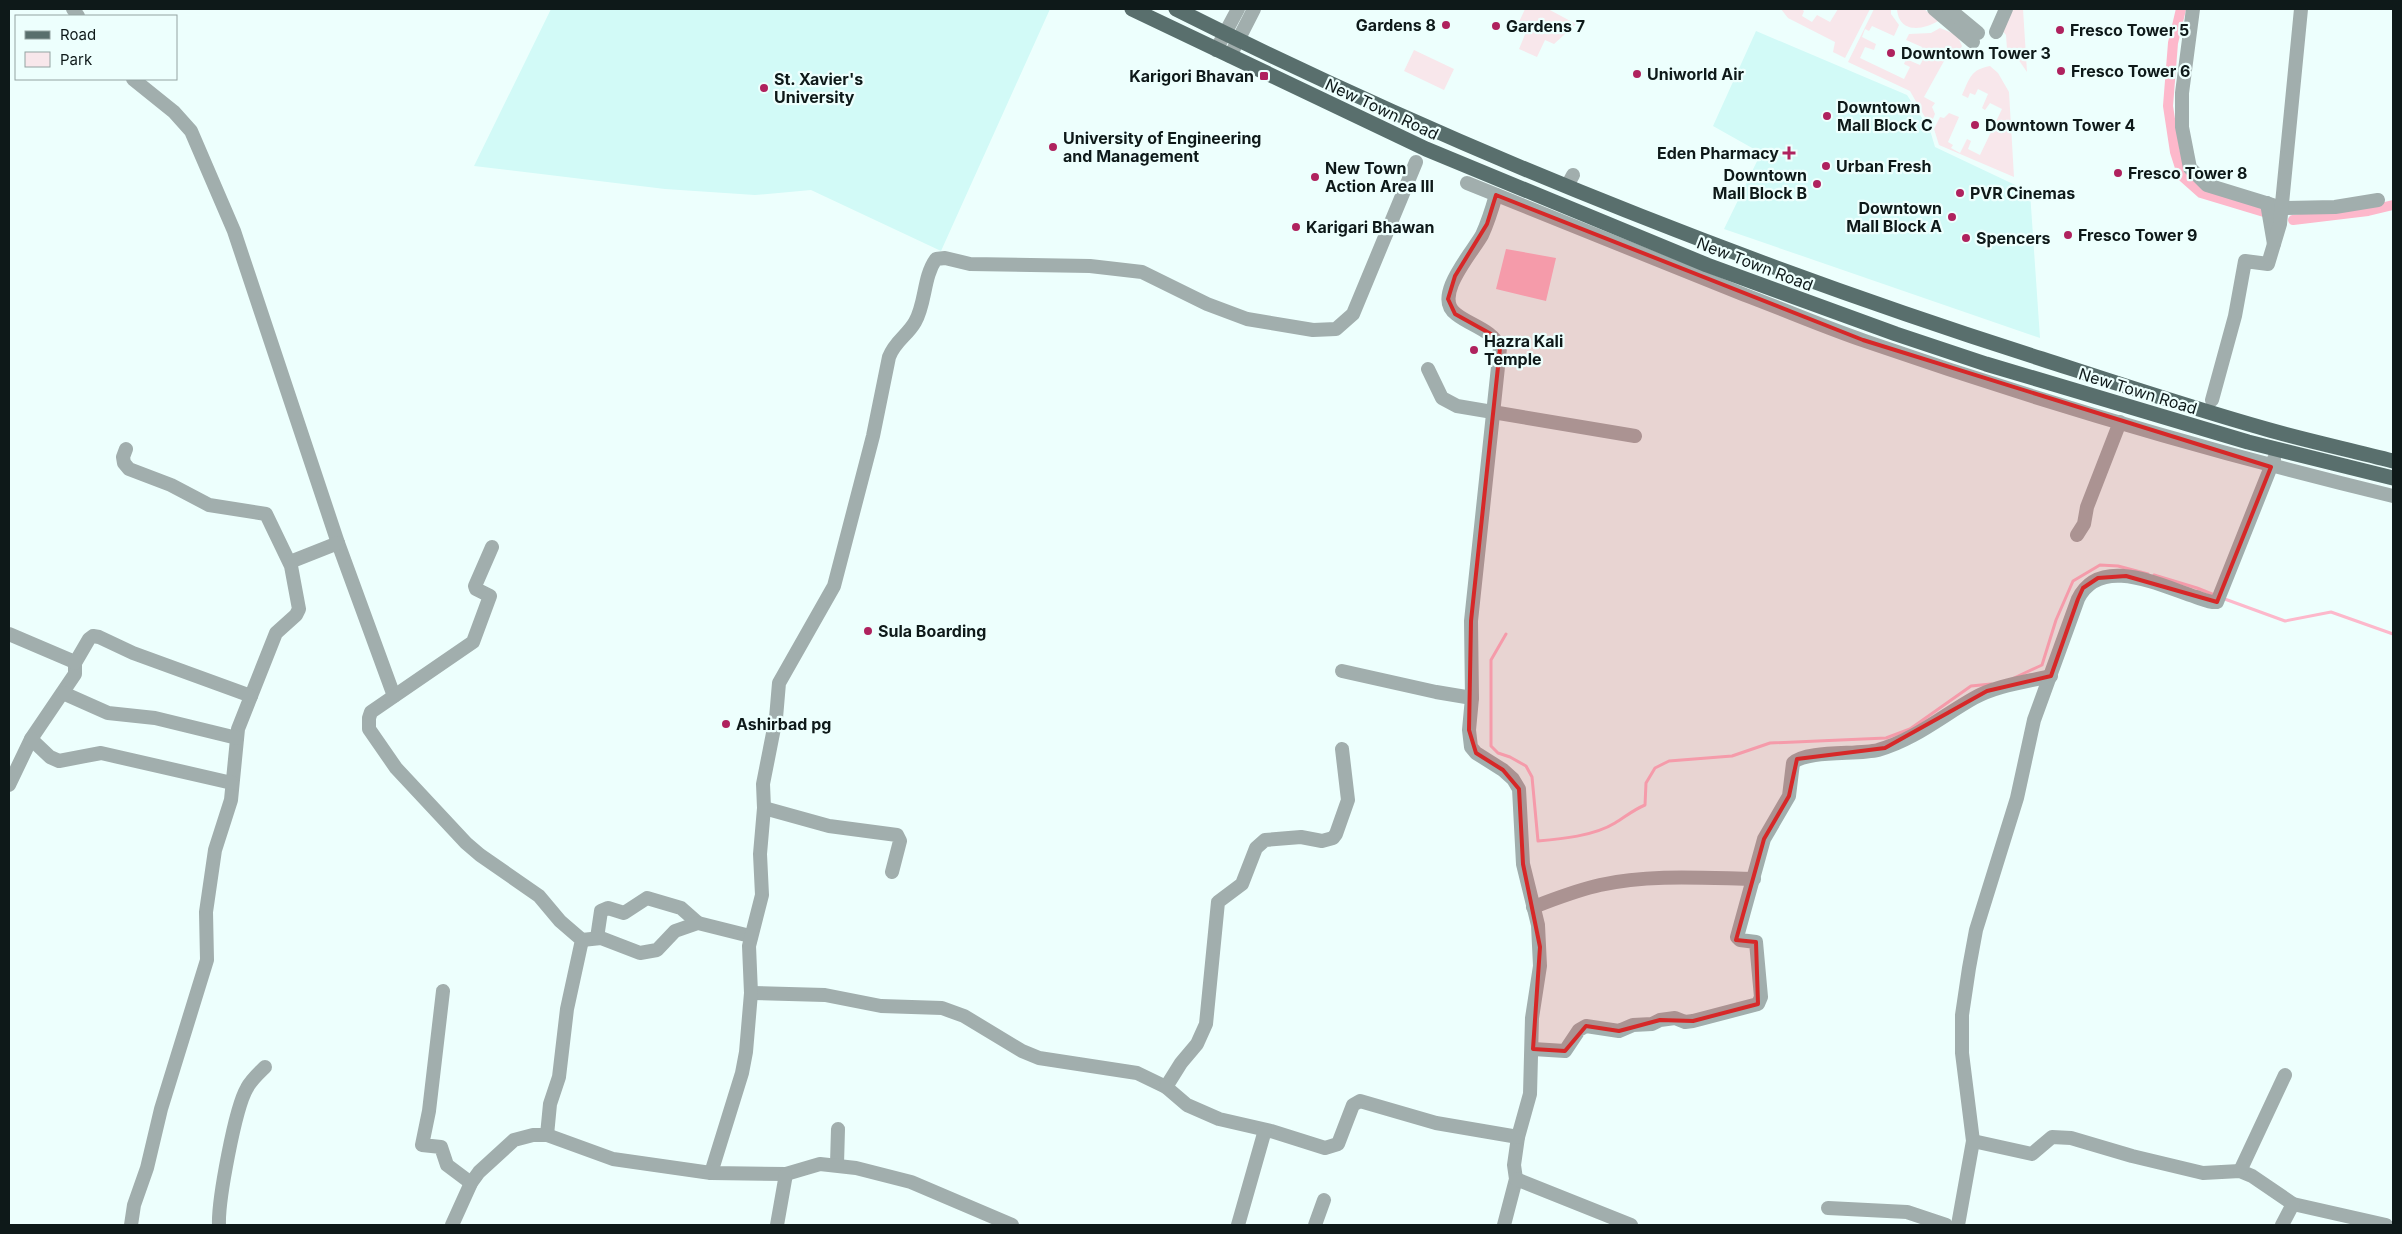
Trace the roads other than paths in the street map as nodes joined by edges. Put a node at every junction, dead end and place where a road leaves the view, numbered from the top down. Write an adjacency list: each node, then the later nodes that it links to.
1 (1132, 9): 12 (main road, New Town Road)
2 (1176, 9): 11 (main road, New Town Road)
3 (1238, 9): 11 (street)
4 (1254, 9): 11 (street)
5 (1934, 9): 6 (street)
6 (1949, 9)
7 (2000, 9): 8 (street)
8 (2006, 9)
9 (2193, 9): 19 (street)
10 (2301, 9): 20 (street)
11 (1232, 35): 12 (street); 13 (street); 29 (main road, New Town Road)
12 (1216, 50): 13 (main road, New Town Road)
13 (1230, 56): 28 (main road, New Town Road)
14 (134, 80): 34 (street)
15 (1416, 162): 50 (street)
16 (1466, 183): 17 (street)
17 (1496, 195): 24 (street); 25 (street)
18 (2378, 200): 20 (street)
19 (2268, 203): 20 (street); 21 (street)
20 (2282, 208): 21 (street)
21 (2274, 247): 23 (street)
22 (1428, 369): 24 (street)
23 (2212, 400)
24 (1494, 412): 26 (street); 44 (street)
25 (2120, 422): 30 (street); 33 (street)
26 (1635, 436)
27 (126, 449): 36 (street)
28 (2278, 449): 30 (street); 31 (main road, New Town Road)
29 (2393, 461)
30 (2271, 467): 32 (street); 40 (street)
31 (2393, 478)
32 (2393, 496)
33 (2077, 535)
34 (338, 543): 36 (street); 43 (street)
35 (492, 547): 43 (street)
36 (290, 562): 42 (street)
37 (9, 634): 38 (street)
38 (75, 663): 41 (street); 42 (street)
39 (1342, 671): 44 (street)
40 (2051, 676): 52 (street); 68 (street)
41 (63, 693): 45 (street); 46 (street)
42 (251, 696): 45 (street)
43 (394, 696): 57 (street)
44 (1472, 698): 53 (street)
45 (237, 738): 49 (street)
46 (31, 739): 48 (street); 49 (street)
47 (1342, 750): 63 (street)
48 (11, 776)
49 (232, 784): 78 (street)
50 (764, 808): 51 (street); 55 (street)
51 (892, 872)
52 (1754, 879): 53 (street); 60 (street)
53 (1533, 907): 60 (street)
54 (698, 923): 55 (street); 56 (street); 56 (street)
55 (750, 936): 59 (street)
56 (598, 938): 57 (street)
57 (582, 940): 66 (street)
58 (443, 991): 74 (street)
59 (751, 993): 63 (street); 71 (street)
60 (1533, 1049): 67 (street)
61 (265, 1067): 79 (street)
62 (2285, 1075): 70 (street)
63 (1166, 1087): 65 (street)
64 (838, 1129): 69 (street)
65 (1265, 1130): 67 (street); 83 (street)
66 (547, 1135): 71 (street); 74 (street)
67 (1518, 1137): 73 (street)
68 (1973, 1141): 70 (street); 88 (street)
69 (837, 1164): 72 (street); 82 (street)
70 (2240, 1170): 76 (street)
71 (711, 1173): 72 (street)
72 (786, 1174): 81 (street)
73 (1516, 1179): 85 (street); 86 (street)
74 (471, 1183): 80 (street)
75 (1324, 1200): 84 (street)
76 (2293, 1204): 89 (street); 90 (street)
77 (1828, 1208): 87 (street)
78 (131, 1225)
79 (219, 1225)
80 (452, 1225)
81 (777, 1225)
82 (1012, 1225)
83 (1238, 1225)
84 (1315, 1225)
85 (1504, 1225)
86 (1631, 1225)
87 (1946, 1225)
88 (1958, 1225)
89 (2282, 1225)
90 (2386, 1225)

